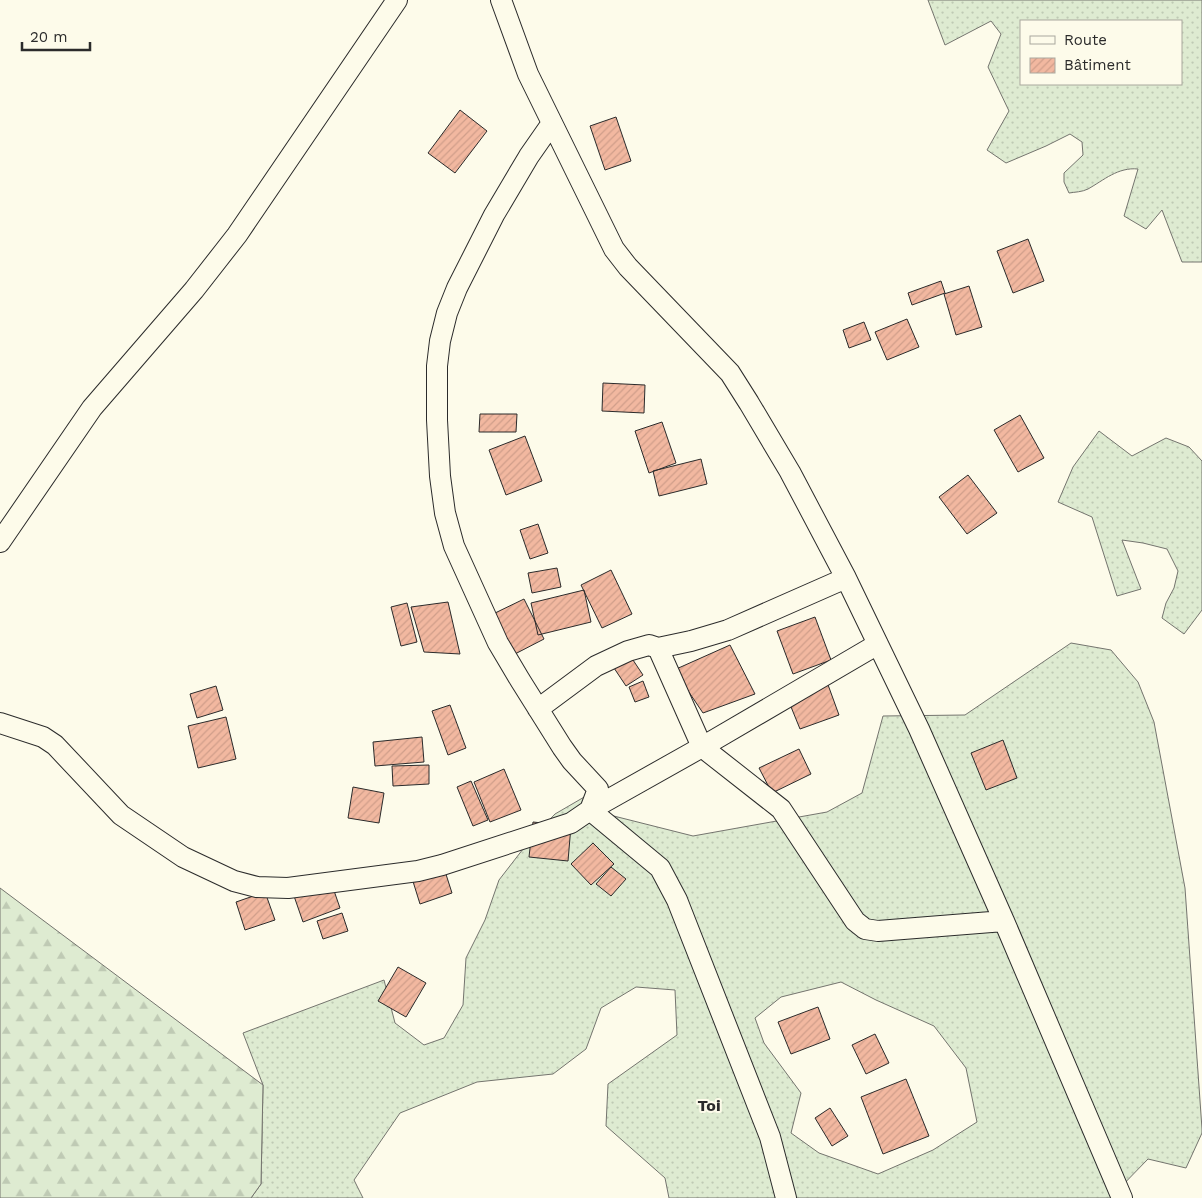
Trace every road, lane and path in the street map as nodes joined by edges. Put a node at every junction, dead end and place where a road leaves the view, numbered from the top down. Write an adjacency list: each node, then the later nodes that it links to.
1 (397, 0): 4 (street)
2 (501, 0): 3 (street)
3 (552, 122): 5 (street); 8 (street)
4 (0, 542)
5 (846, 578): 6 (street); 7 (street)
6 (878, 644): 10 (street); 12 (street)
7 (658, 648): 8 (street); 10 (street)
8 (538, 709): 11 (street)
9 (0, 723): 11 (street)
10 (702, 747): 11 (street); 12 (street)
11 (590, 810): 13 (street)
12 (1004, 921): 14 (street)
13 (786, 1198)
14 (1122, 1198)

